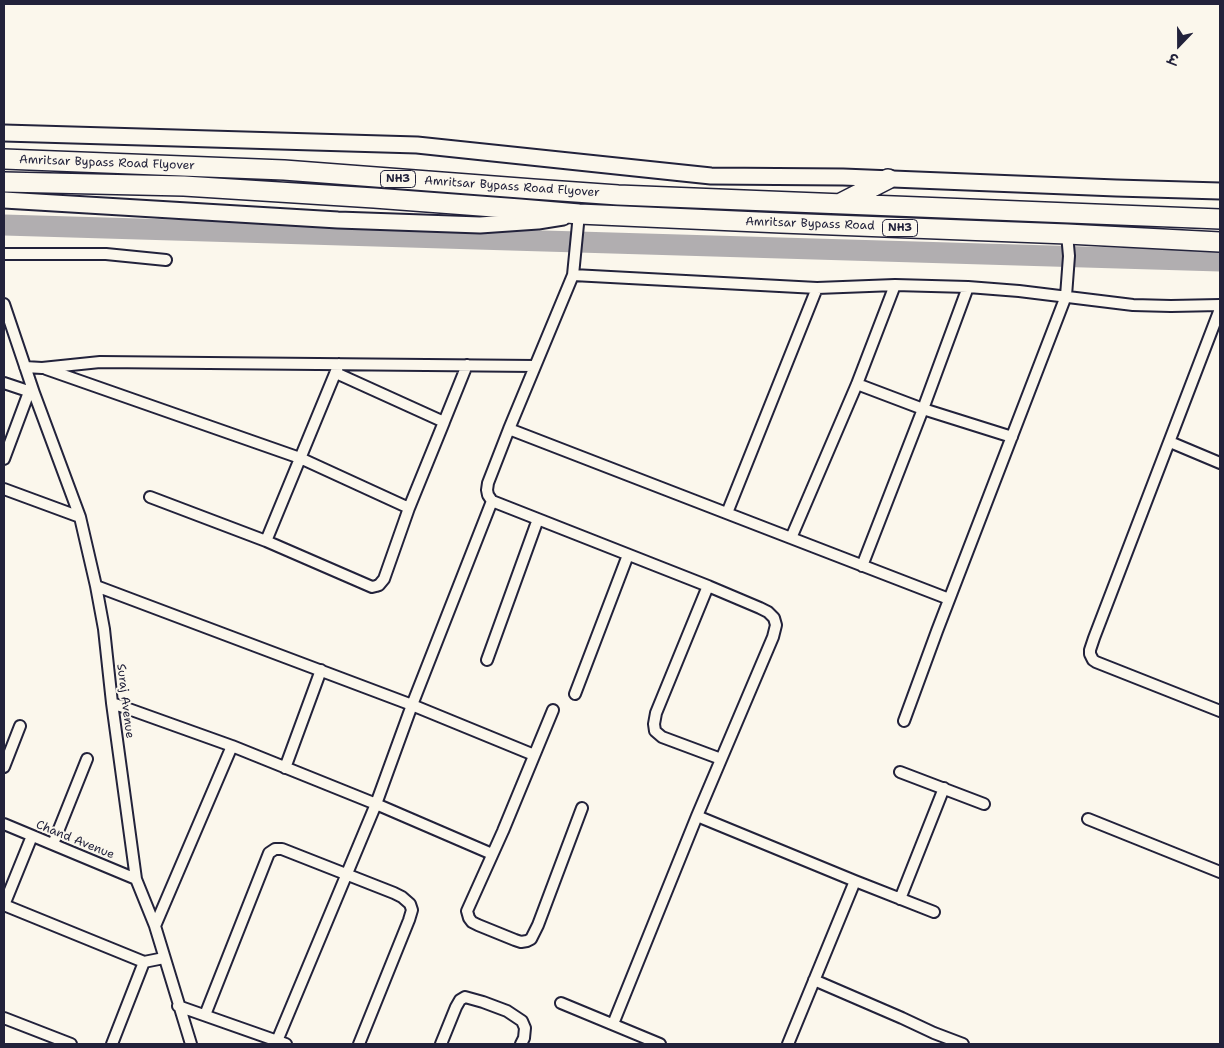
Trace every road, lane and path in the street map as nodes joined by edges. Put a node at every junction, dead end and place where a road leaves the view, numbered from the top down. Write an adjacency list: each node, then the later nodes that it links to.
1 (4, 133): 3 (street)
2 (4, 159): 7 (highway, Amritsar Bypass Road Flyover / NH3)
3 (888, 179): 5 (street); 7 (highway)
4 (4, 182): 8 (highway, Amritsar Bypass Road Flyover / NH3)
5 (1220, 192)
6 (4, 200): 8 (street)
7 (840, 203): 9 (highway, Amritsar Bypass Road / NH3)
8 (579, 214): 10 (highway, Amritsar Bypass Road / NH3); 14 (street)
9 (1220, 219)
10 (1066, 234): 11 (highway, Amritsar Bypass Road / NH3); 18 (street)
11 (1220, 242)
12 (4, 254): 13 (street)
13 (166, 260)
14 (573, 275): 17 (street); 23 (street)
15 (895, 285): 16 (street); 17 (street); 28 (street)
16 (968, 287): 18 (street); 30 (street)
17 (817, 288): 42 (street)
18 (1066, 296): 20 (street); 33 (street)
19 (4, 304): 24 (street, Suraj Avenue)
20 (1220, 305)
21 (1220, 309): 34 (street)
22 (466, 365): 23 (street); 26 (street); 31 (street)
23 (535, 366): 32 (street)
24 (25, 367): 25 (street); 29 (street, Suraj Avenue)
25 (42, 368): 26 (street); 35 (street)
26 (337, 369): 31 (street); 35 (street)
27 (4, 383): 29 (street)
28 (857, 384): 30 (street); 45 (street)
29 (31, 393): 36 (street); 43 (street, Suraj Avenue)
30 (923, 409): 33 (street); 48 (street)
31 (444, 422): 41 (street)
32 (509, 429): 40 (street); 42 (street)
33 (1012, 438): 51 (street)
34 (1170, 442): 37 (street); 58 (street)
35 (300, 458): 41 (street); 46 (street)
36 (4, 459)
37 (1220, 463)
38 (4, 488): 43 (street)
39 (150, 496): 46 (street)
40 (492, 501): 44 (street); 56 (street)
41 (409, 508): 46 (street)
42 (727, 513): 45 (street)
43 (80, 517): 49 (street, Suraj Avenue)
44 (538, 519): 47 (street); 52 (street)
45 (791, 538): 48 (street)
46 (266, 541)
47 (628, 555): 50 (street); 54 (street)
48 (862, 566): 51 (street)
49 (96, 586): 53 (street); 55 (street, Suraj Avenue)
50 (708, 586): 64 (street); 64 (street)
51 (949, 599): 59 (street)
52 (487, 660)
53 (321, 670): 56 (street); 66 (street)
54 (575, 694)
55 (112, 703): 61 (street); 80 (street, Suraj Avenue)
56 (412, 705): 62 (street); 69 (street)
57 (553, 710): 62 (street)
58 (1220, 711)
59 (904, 722)
60 (20, 726): 65 (street)
61 (232, 746): 66 (street); 85 (street)
62 (534, 755): 77 (street)
63 (87, 759): 76 (street)
64 (722, 759): 72 (street)
65 (4, 767)
66 (285, 768): 69 (street)
67 (900, 772): 68 (street)
68 (944, 788): 70 (street); 82 (street)
69 (376, 804): 77 (street); 79 (street)
70 (984, 804)
71 (582, 808): 77 (street)
72 (697, 816): 81 (street); 93 (street)
73 (1088, 819): 78 (street)
74 (4, 824): 75 (street, Chand Avenue)
75 (32, 836): 76 (street, Chand Avenue); 83 (street)
76 (52, 844): 80 (street, Chand Avenue)
77 (492, 854)
78 (1220, 872)
79 (347, 874): 91 (street); 94 (street); 98 (street)
80 (136, 879): 85 (street, Suraj Avenue)
81 (855, 881): 82 (street); 88 (street)
82 (900, 899): 84 (street)
83 (4, 905): 87 (street)
84 (934, 912)
85 (155, 926): 86 (street, Suraj Avenue)
86 (164, 958): 87 (street); 90 (street, Suraj Avenue)
87 (144, 962): 96 (street)
88 (814, 980): 102 (street); 103 (street)
89 (562, 1003): 93 (street)
90 (178, 1006): 91 (street); 97 (street, Suraj Avenue)
91 (205, 1015): 94 (street)
92 (4, 1018): 95 (street)
93 (613, 1024): 101 (street)
94 (281, 1043)
95 (72, 1044)
96 (112, 1044)
97 (191, 1044)
98 (359, 1044)
99 (441, 1044): 100 (street)
100 (521, 1044)
101 (660, 1044)
102 (788, 1044)
103 (962, 1044)

